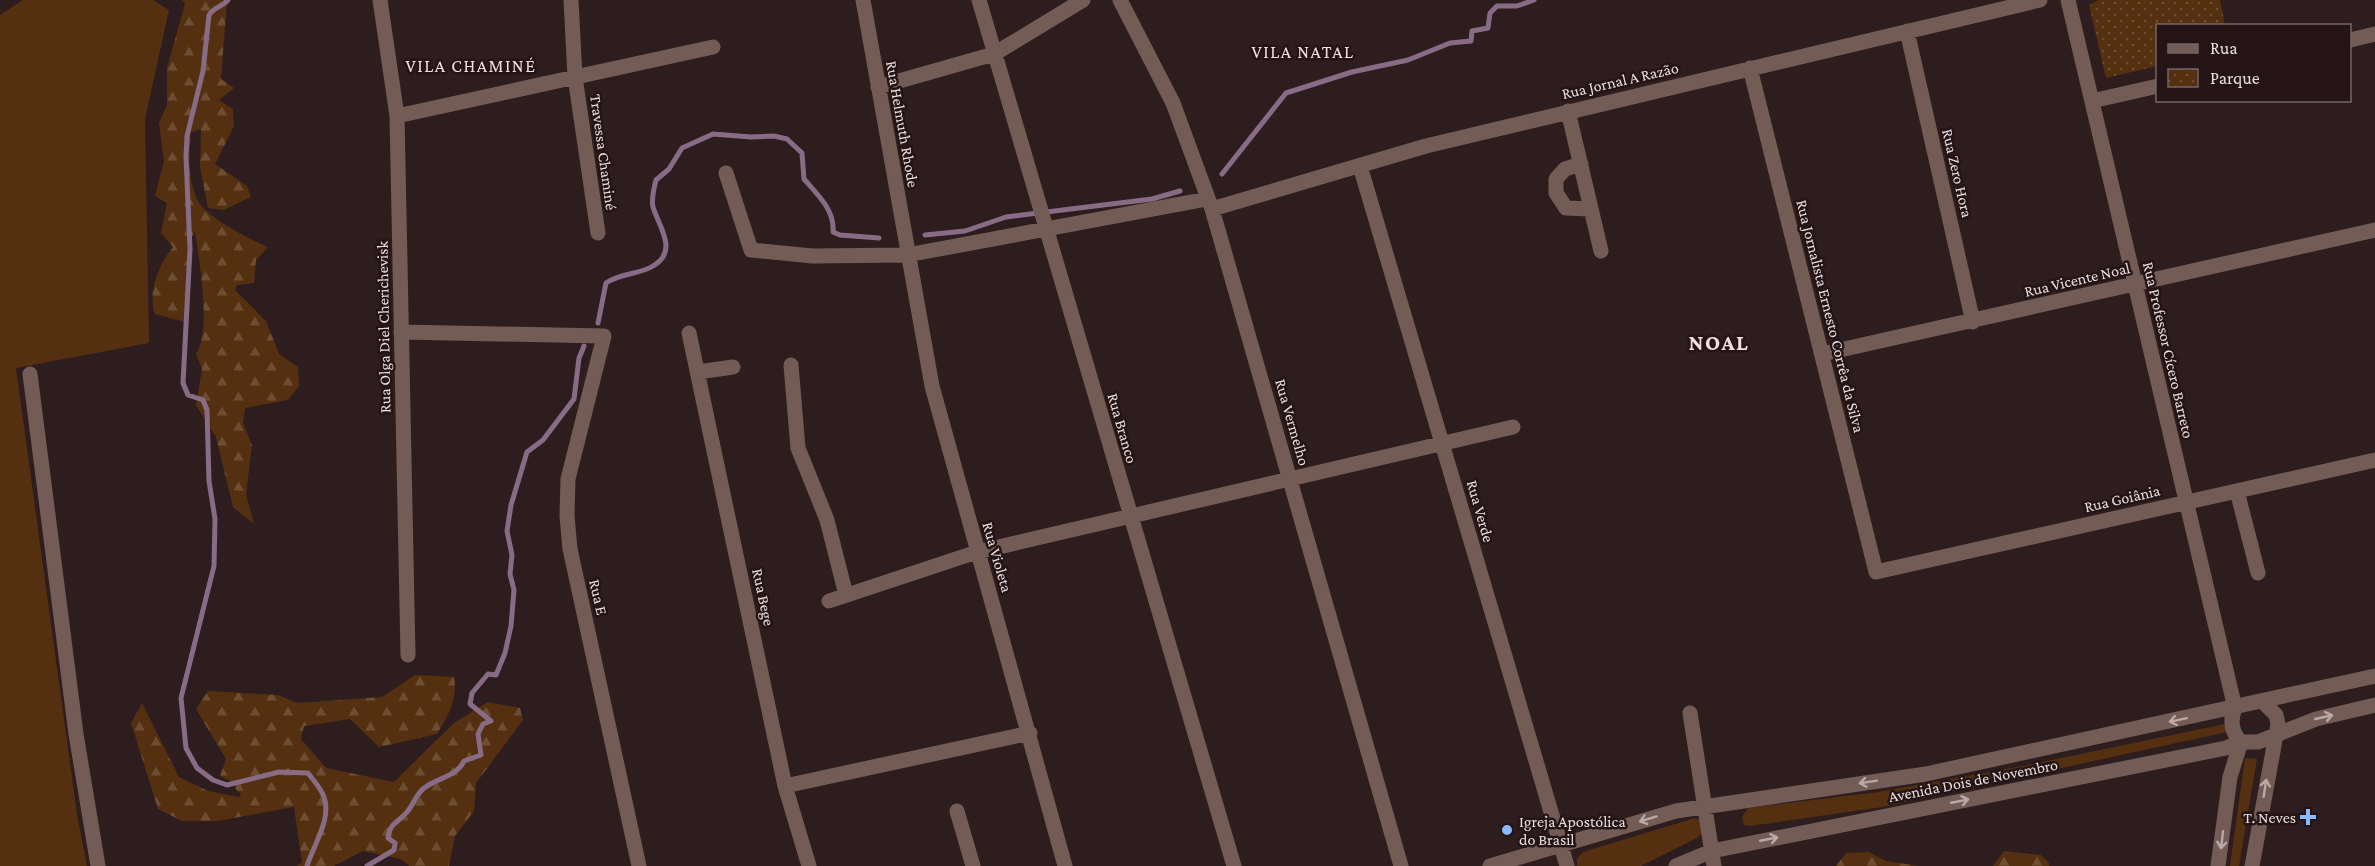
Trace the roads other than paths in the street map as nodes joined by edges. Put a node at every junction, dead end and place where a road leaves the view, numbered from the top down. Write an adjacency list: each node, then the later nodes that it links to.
1 (380, 0): 20 (street, Rua Olga Diel Cherichevisk)
2 (571, 0): 15 (street, Travessa Chaminé)
3 (863, 0): 17 (street, Rua Helmuth Rhode)
4 (979, 0): 13 (street, Rua Branco)
5 (1083, 0): 13 (street)
6 (1120, 0): 24 (street, Rua Vermelho)
7 (2040, 0): 9 (street, Rua Jornal A Razão)
8 (2068, 0): 18 (street, Rua Professor Cícero Barreto)
9 (1907, 31): 14 (street, Rua Jornal A Razão); 32 (street, Rua Zero Hora)
10 (2375, 34): 11 (street)
11 (2351, 40)
12 (713, 47): 15 (street, Travessa Chaminé)
13 (994, 54): 17 (street); 26 (street, Rua Branco)
14 (1750, 68): 19 (street, Rua Jornal A Razão); 35 (street, Rua Jornalista Ernesto Corrêa da Silva)
15 (575, 77): 20 (street, Travessa Chaminé); 28 (street, Travessa Chaminé)
16 (2156, 86): 18 (street)
17 (878, 87): 30 (street, Rua Helmuth Rhode)
18 (2092, 101): 31 (street, Rua Professor Cícero Barreto)
19 (1568, 111): 21 (street); 22 (street, Rua Jornal A Razão)
20 (397, 116): 33 (street, Rua Olga Diel Cherichevisk)
21 (1581, 164): 25 (street); 25 (street)
22 (1360, 166): 24 (street, Rua Jornal A Razão); 41 (street, Rua Verde)
23 (726, 173): 30 (street, Rua Jornal A Razão)
24 (1210, 204): 26 (street, Rua Jornal A Razão); 43 (street, Rua Vermelho)
25 (1591, 209): 29 (street)
26 (1046, 229): 30 (street, Rua Jornal A Razão); 46 (street, Rua Branco)
27 (2375, 230): 31 (street, Rua Vicente Noal)
28 (598, 233)
29 (1600, 251)
30 (907, 255): 47 (street, Rua Violeta)
31 (2135, 284): 32 (street, Rua Vicente Noal); 45 (street, Rua Professor Cícero Barreto)
32 (1973, 322): 35 (street, Rua Vicente Noal)
33 (401, 332): 52 (street, Rua Olga Diel Cherichevisk); 67 (street, Rua E)
34 (689, 333): 38 (street, Rua Bege)
35 (1822, 354): 48 (street, Rua Jornalista Ernesto Corrêa da Silva)
36 (791, 365): 50 (street)
37 (733, 367): 38 (street)
38 (698, 372): 61 (street, Rua Bege)
39 (30, 374): 66 (street)
40 (1513, 427): 41 (street)
41 (1442, 444): 43 (street); 64 (street, Rua Verde)
42 (2375, 460): 44 (street, Rua Goiânia)
43 (1291, 478): 46 (street); 72 (street, Rua Vermelho)
44 (2237, 491): 45 (street, Rua Goiânia); 49 (street)
45 (2186, 502): 48 (street, Rua Goiânia); 56 (street, Rua Professor Cícero Barreto)
46 (1130, 515): 47 (street); 71 (street, Rua Branco)
47 (977, 552): 50 (street); 58 (street, Rua Violeta)
48 (1876, 572)
49 (2258, 573)
50 (846, 595): 51 (street)
51 (829, 601)
52 (408, 655)
53 (2375, 676): 54 (street, Avenida Dois de Novembro)
54 (2263, 702): 56 (street, Avenida Dois de Novembro); 59 (street)
55 (2375, 705): 59 (street, Avenida Dois de Novembro, one-way to 55)
56 (2235, 708): 60 (street); 62 (street, Avenida Dois de Novembro, one-way to 62)
57 (1690, 713): 62 (street)
58 (1030, 733): 61 (street); 70 (street, Rua Violeta)
59 (2275, 733): 60 (street, Avenida Dois de Novembro); 77 (street, one-way to 59)
60 (2241, 742): 65 (street, Avenida Dois de Novembro, one-way to 60); 76 (street, one-way to 76)
61 (785, 786): 68 (street, Rua Bege)
62 (1705, 807): 64 (street, Avenida Dois de Novembro, one-way to 64); 65 (street)
63 (957, 811): 69 (street)
64 (1561, 846): 73 (street, Avenida Dois de Novembro); 74 (street, Rua Verde)
65 (1713, 858): 75 (street, Avenida Dois de Novembro)
66 (98, 866)
67 (639, 866)
68 (809, 866)
69 (973, 866)
70 (1065, 866)
71 (1234, 866)
72 (1401, 866)
73 (1490, 866)
74 (1567, 866)
75 (1676, 866)
76 (2218, 866)
77 (2252, 866)

